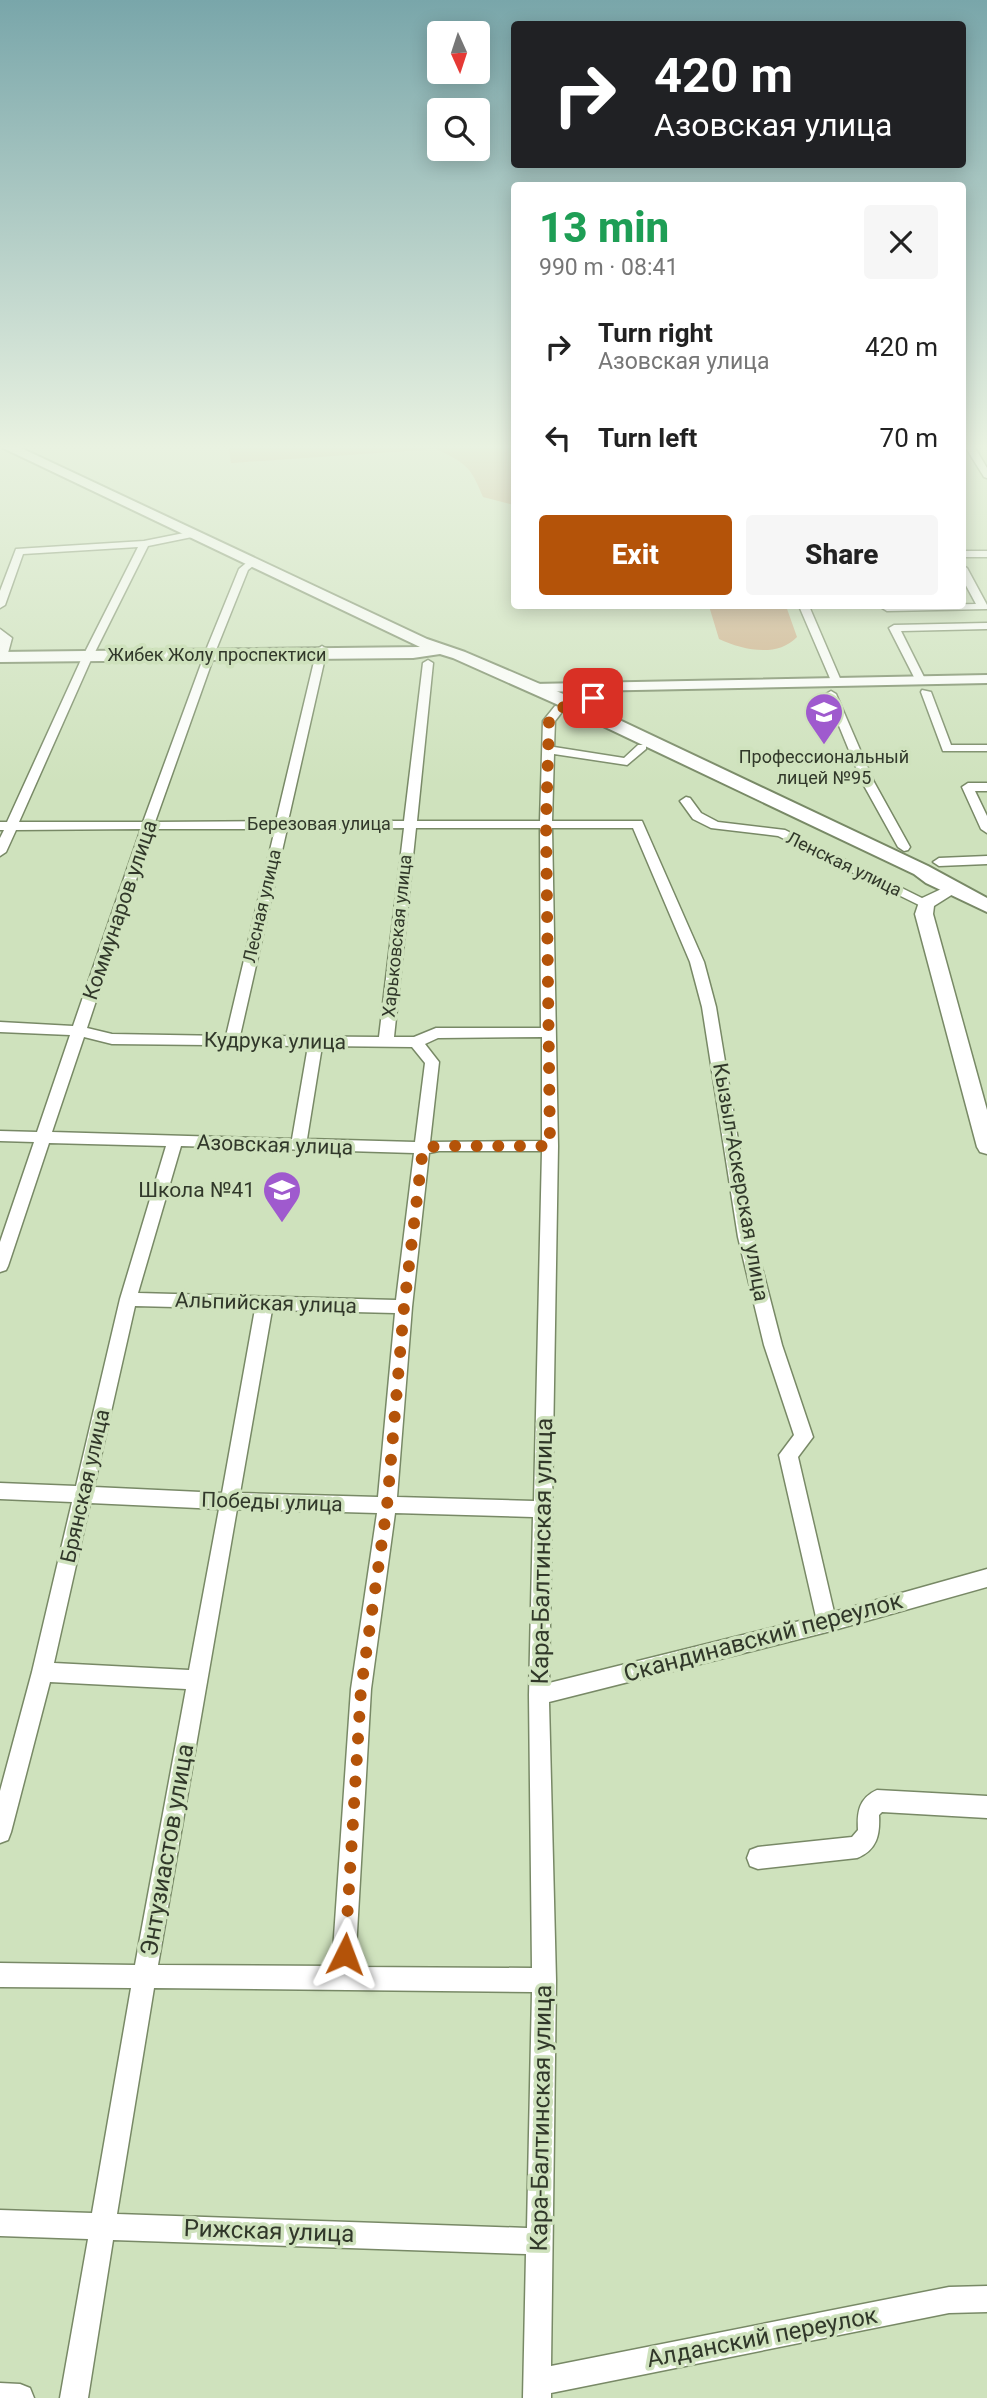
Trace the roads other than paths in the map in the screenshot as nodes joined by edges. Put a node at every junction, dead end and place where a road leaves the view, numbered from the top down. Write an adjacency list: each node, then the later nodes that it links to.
1 (16, 560): 5 (street)
2 (136, 560): 14 (street)
3 (254, 561): 9 (main road); 15 (street, Коммунаров улица)
4 (966, 575): 6 (street)
5 (0, 604)
6 (966, 607)
7 (805, 609): 20 (street, Ленская улица)
8 (987, 626): 18 (street)
9 (393, 628): 11 (main road); 12 (main road)
10 (0, 632): 16 (street)
11 (354, 648): 12 (main road, Жибек Жолу проспектиси); 13 (main road, Жибек Жолу проспектиси)
12 (431, 651): 13 (main road, Жибек Жолу проспектиси); 19 (main road); 22 (main road); 28 (street, Харьковская улица)
13 (322, 652): 15 (main road, Жибек Жолу проспектиси); 29 (street, Лесная улица)
14 (90, 653): 15 (main road, Жибек Жолу проспектиси); 16 (main road, Жибек Жолу проспектиси); 33 (street)
15 (210, 653): 32 (street, Коммунаров улица)
16 (1, 654)
17 (987, 679): 18 (street)
18 (924, 686): 20 (street); 21 (street); 24 (street)
19 (533, 688): 20 (street); 22 (main road)
20 (834, 688): 22 (street); 35 (street, Ленская улица)
21 (987, 690)
22 (564, 706): 23 (main road); 25 (street, Кара-Балтинская улица); 38 (main road)
23 (642, 747): 25 (street); 38 (main road)
24 (987, 748)
25 (549, 750): 30 (street, Кара-Балтинская улица)
26 (987, 787): 34 (street)
27 (686, 800): 40 (street, Ленская улица)
28 (409, 823): 29 (street, Березовая улица); 30 (street, Березовая улица); 47 (street, Харьковская улица)
29 (280, 824): 32 (street, Березовая улица); 45 (street, Лесная улица)
30 (546, 824): 31 (street, Березовая улица); 44 (street, Кара-Балтинская улица)
31 (638, 824): 66 (street, Кызыл-Аскерская улица)
32 (148, 825): 33 (street, Березовая улица); 43 (street, Коммунаров улица)
33 (6, 826): 36 (street)
34 (987, 829)
35 (904, 847)
36 (0, 852)
37 (987, 860): 38 (street)
38 (936, 871): 39 (main road)
39 (952, 889): 40 (main road, Ленская улица); 41 (main road)
40 (926, 903): 54 (main road, Ленская улица)
41 (987, 906)
42 (0, 1027): 43 (street, Кудрука улица)
43 (79, 1031): 45 (street, Кудрука улица); 50 (street, Коммунаров улица)
44 (549, 1032): 48 (street, Кудрука улица); 53 (street, Кара-Балтинская улица)
45 (232, 1040): 46 (street, Кудрука улица)
46 (316, 1041): 47 (street, Кудрука улица); 52 (street)
47 (386, 1042): 48 (street, Кудрука улица)
48 (416, 1042): 55 (street)
49 (0, 1136): 50 (street, Азовская улица)
50 (45, 1137): 51 (street, Азовская улица); 56 (street, Коммунаров улица)
51 (175, 1141): 52 (street, Азовская улица); 57 (street, Брянская улица)
52 (298, 1146): 55 (street, Азовская улица)
53 (550, 1146): 55 (street, Азовская улица); 64 (street, Кара-Балтинская улица)
54 (987, 1147)
55 (423, 1148): 59 (street)
56 (0, 1266)
57 (128, 1299): 58 (street, Альпийская улица); 61 (street, Брянская улица)
58 (265, 1303): 59 (street, Альпийская улица); 62 (street, Энтузиастов улица)
59 (404, 1307): 63 (street)
60 (0, 1491): 61 (street, Победы улица)
61 (83, 1494): 62 (street, Победы улица); 67 (street, Брянская улица)
62 (229, 1501): 63 (street, Победы улица); 68 (street, Энтузиастов улица)
63 (387, 1506): 64 (street, Победы улица); 75 (street)
64 (544, 1509): 69 (street, Кара-Балтинская улица)
65 (987, 1578): 66 (street, Скандинавский переулок)
66 (827, 1622): 69 (street, Скандинавский переулок)
67 (42, 1672): 68 (street); 71 (street, Брянская улица)
68 (197, 1680): 74 (street, Энтузиастов улица)
69 (539, 1695): 76 (street, Кара-Балтинская улица)
70 (987, 1807): 72 (street)
71 (0, 1832)
72 (758, 1858)
73 (0, 1975): 74 (street)
74 (144, 1978): 75 (street); 78 (street, Энтузиастов улица)
75 (343, 1980): 76 (street)
76 (544, 1980): 79 (street, Кара-Балтинская улица)
77 (0, 2223): 78 (street, Рижская улица)
78 (103, 2225): 79 (street, Рижская улица); 84 (street, Энтузиастов улица)
79 (538, 2241): 81 (street, Кара-Балтинская улица)
80 (987, 2299): 81 (street, Алданский переулок)
81 (537, 2390)
82 (0, 2398): 83 (street)
83 (20, 2398)
84 (74, 2398)

